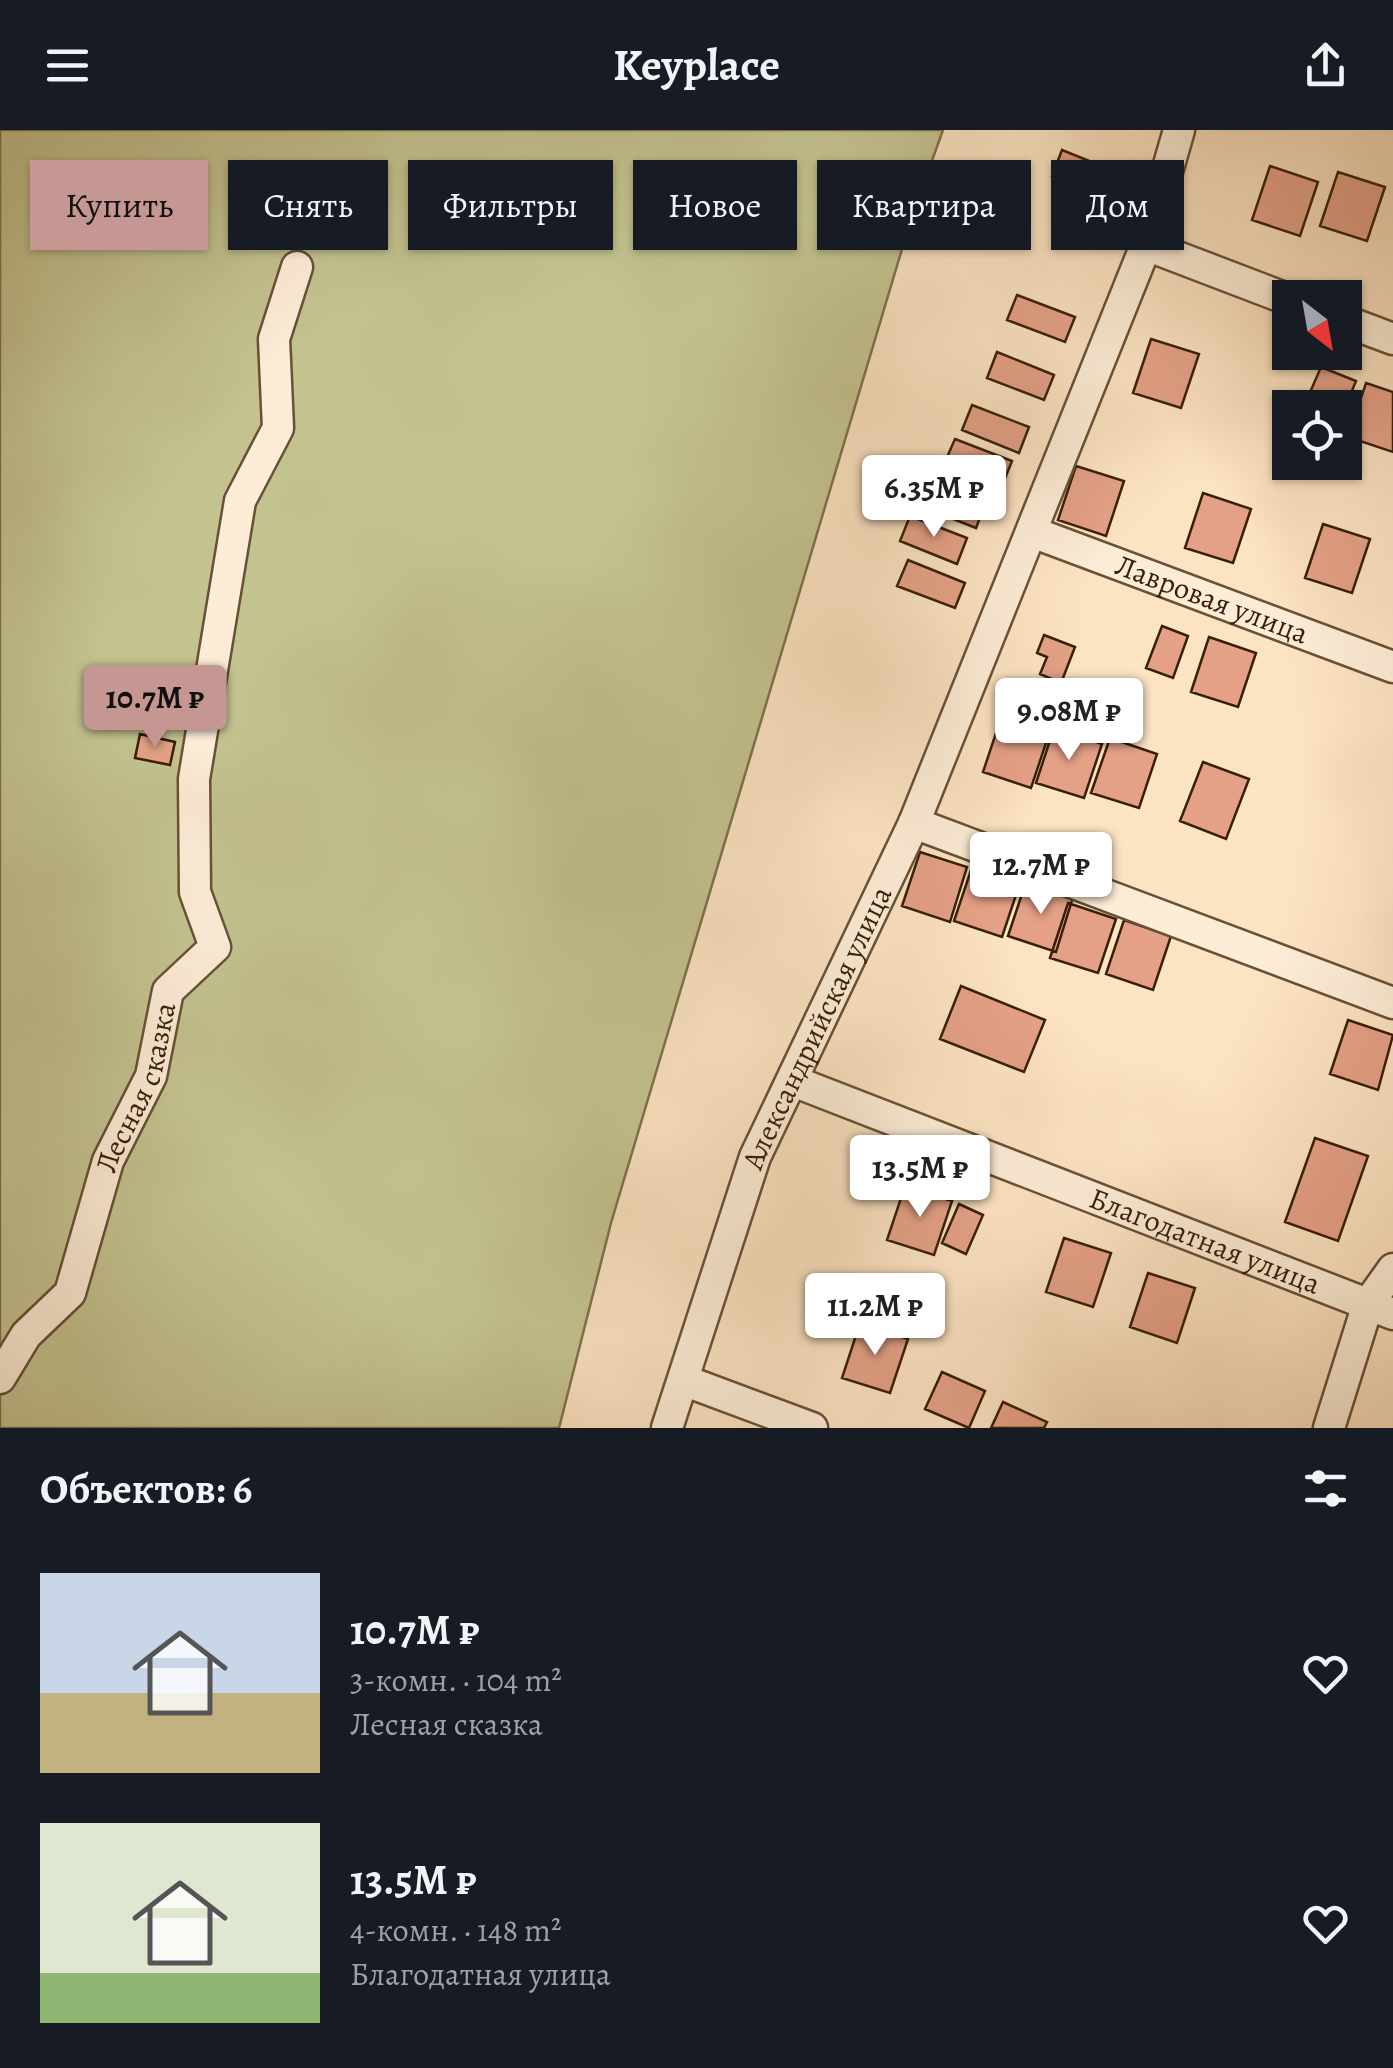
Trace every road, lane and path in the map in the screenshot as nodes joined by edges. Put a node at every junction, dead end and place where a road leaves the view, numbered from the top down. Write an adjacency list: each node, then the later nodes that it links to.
1 (1179, 130): 2 (street, Александрийская улица)
2 (1170, 160)
3 (1144, 250): 9 (street, Александрийская улица)
4 (1159, 250): 6 (street)
5 (297, 267): 16 (street, Лесная сказка)
6 (1272, 293)
7 (1362, 328): 8 (street)
8 (1393, 340)
9 (1032, 532): 10 (street, Лавровая улица); 11 (street, Александрийская улица)
10 (1393, 667)
11 (914, 823): 12 (street); 13 (street, Александрийская улица)
12 (1393, 1003)
13 (793, 1081): 15 (street, Благодатная улица); 17 (street, Александрийская улица)
14 (1393, 1269): 15 (street)
15 (1380, 1309): 20 (street)
16 (0, 1378)
17 (683, 1380): 18 (street, Александрийская улица); 19 (street)
18 (667, 1428)
19 (812, 1428)
20 (1329, 1428)

